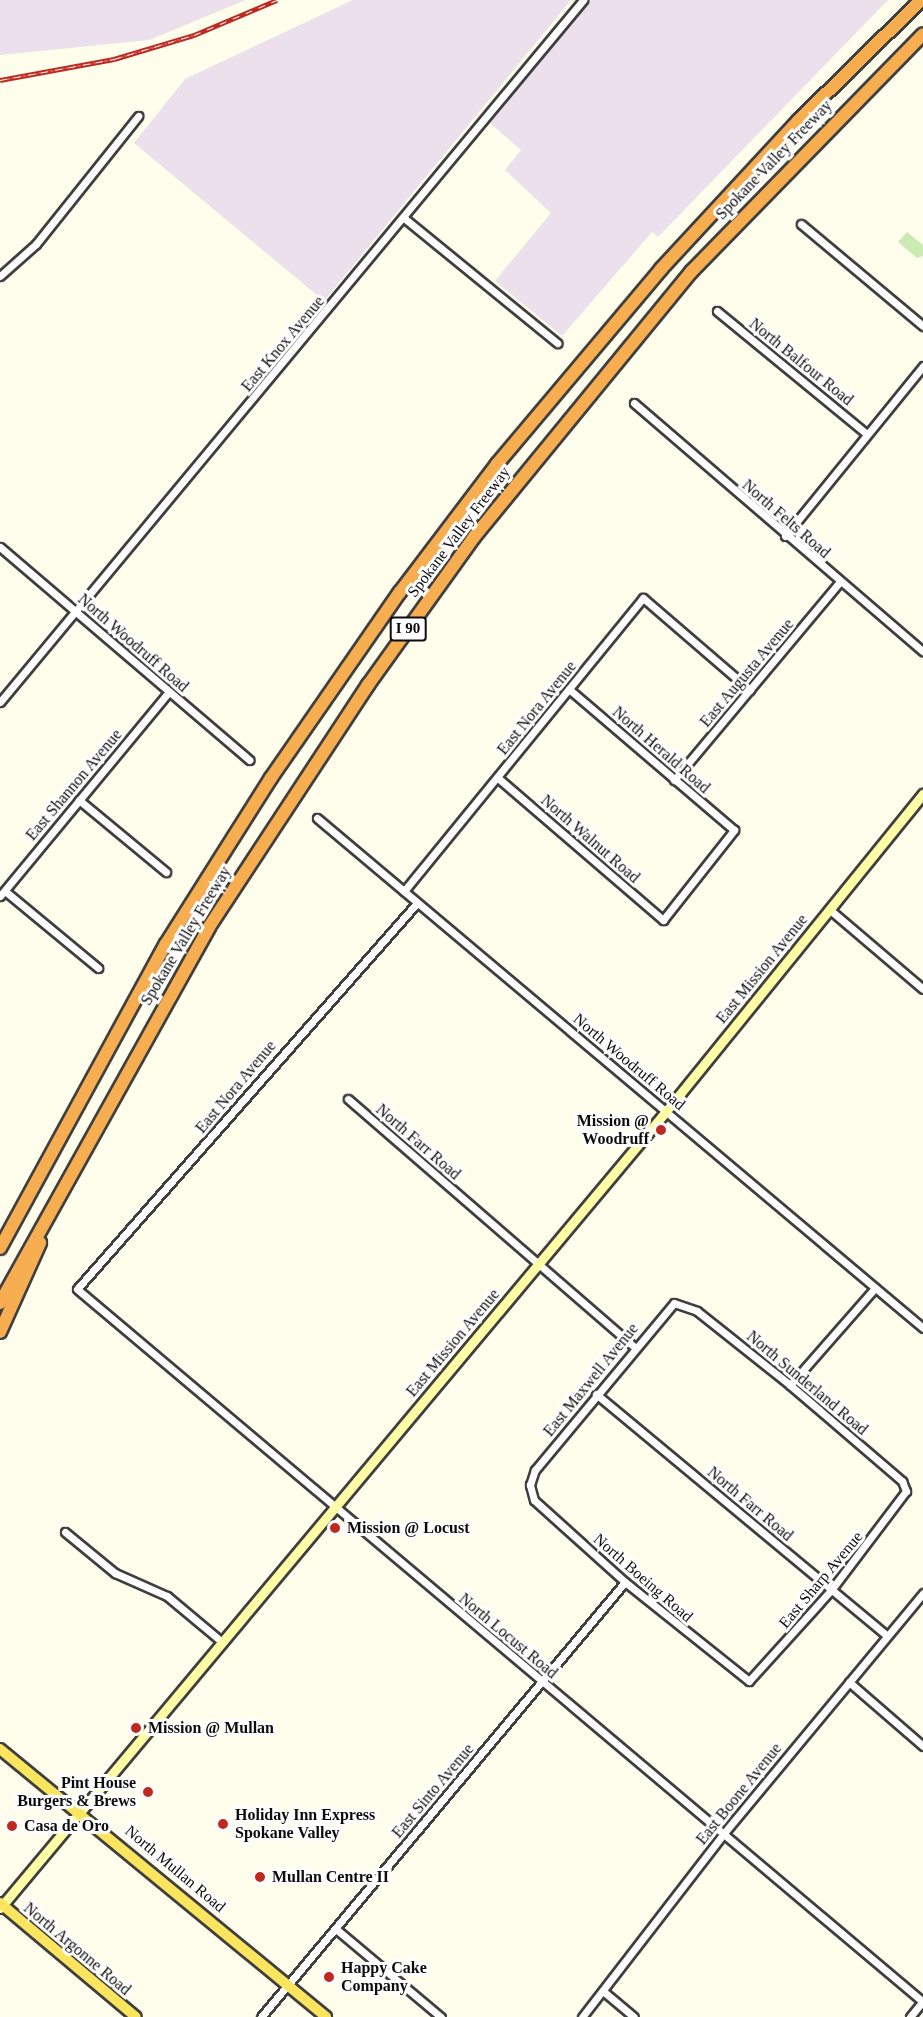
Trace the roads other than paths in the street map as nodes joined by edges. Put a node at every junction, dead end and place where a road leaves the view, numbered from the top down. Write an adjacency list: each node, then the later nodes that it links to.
1 (584, 0): 5 (street, East Knox Avenue)
2 (921, 0): 39 (highway, Spokane Valley Freeway / I 90)
3 (923, 34): 40 (highway, Spokane Valley Freeway / I 90)
4 (138, 116): 7 (street)
5 (404, 218): 10 (street); 17 (street, East Knox Avenue)
6 (801, 224): 9 (street)
7 (0, 276)
8 (717, 311): 13 (street, North Balfour Road)
9 (923, 326)
10 (557, 343)
11 (923, 366): 13 (street)
12 (633, 403): 14 (street, North Felts Road)
13 (867, 434): 14 (street)
14 (785, 536): 16 (street, North Felts Road)
15 (0, 547): 17 (street, North Woodruff Road)
16 (840, 583): 18 (street, North Felts Road); 20 (street, East Augusta Avenue)
17 (79, 614): 21 (street, North Woodruff Road); 22 (street, East Knox Avenue)
18 (923, 652)
19 (569, 689): 20 (street, East Nora Avenue); 24 (street, East Nora Avenue); 25 (street, North Herald Road)
20 (750, 690): 25 (street, East Augusta Avenue)
21 (169, 692): 23 (street, North Woodruff Road); 27 (street, East Shannon Avenue)
22 (0, 702)
23 (249, 760)
24 (498, 778): 29 (street, North Walnut Road); 31 (street, East Nora Avenue)
25 (674, 780): 29 (street, North Herald Road)
26 (923, 794): 34 (street, East Mission Avenue)
27 (79, 800): 30 (street); 32 (street, East Shannon Avenue)
28 (317, 818): 31 (street, North Woodruff Road)
29 (734, 830)
30 (166, 872)
31 (404, 891): 33 (street, North Woodruff Road)
32 (2, 894): 35 (street)
33 (417, 903): 38 (street, North Woodruff Road); 45 (street, East Nora Avenue)
34 (829, 909): 36 (street); 38 (street, East Mission Avenue)
35 (98, 968)
36 (923, 989)
37 (348, 1099): 43 (street, North Farr Road)
38 (667, 1110): 43 (street, East Mission Avenue); 44 (street, North Woodruff Road)
39 (29, 1189): 41 (highway); 42 (highway, Spokane Valley Freeway / I 90)
40 (57, 1198): 46 (highway, Spokane Valley Freeway / I 90); 49 (highway)
41 (0, 1235)
42 (0, 1248)
43 (539, 1264): 50 (street, North Farr Road); 55 (street, East Mission Avenue)
44 (875, 1288): 48 (street, North Woodruff Road); 51 (street)
45 (77, 1289): 55 (street, North Locust Road)
46 (0, 1303)
47 (684, 1303): 50 (street, East Maxwell Avenue); 51 (street, North Sunderland Road)
48 (923, 1328)
49 (0, 1332)
50 (634, 1347): 52 (street, East Maxwell Avenue)
51 (790, 1385): 54 (street, North Sunderland Road)
52 (596, 1394): 53 (street, East Maxwell Avenue); 58 (street, North Farr Road)
53 (530, 1485): 57 (street, North Boeing Road)
54 (906, 1491): 58 (street, East Sharp Avenue)
55 (335, 1507): 61 (street, East Mission Avenue); 62 (street, North Locust Road)
56 (65, 1532): 61 (street)
57 (625, 1582): 62 (street, East Sinto Avenue); 63 (street, North Boeing Road)
58 (832, 1589): 60 (street, North Farr Road); 63 (street, East Sharp Avenue)
59 (923, 1593): 60 (street, East Boone Avenue)
60 (887, 1636): 64 (street, East Boone Avenue)
61 (222, 1642): 67 (street, East Mission Avenue)
62 (542, 1681): 68 (street, North Locust Road); 70 (street, East Sinto Avenue)
63 (749, 1681)
64 (849, 1682): 65 (street); 68 (street, East Boone Avenue)
65 (923, 1746)
66 (0, 1749): 67 (main road, North Mullan Road)
67 (81, 1810): 69 (street, East Mission Avenue); 71 (main road, North Mullan Road)
68 (724, 1833): 72 (street, East Boone Avenue); 73 (street, North Locust Road)
69 (1, 1905): 74 (main road, North Argonne Road)
70 (336, 1929): 71 (street, East Sinto Avenue); 77 (street)
71 (289, 1985): 75 (street, East Sinto Avenue); 76 (main road, North Mullan Road)
72 (603, 1991): 78 (street, East Boone Avenue); 79 (street)
73 (923, 2002): 80 (street)
74 (136, 2017)
75 (261, 2017)
76 (326, 2017)
77 (441, 2017)
78 (582, 2017)
79 (634, 2017)
80 (910, 2017)

